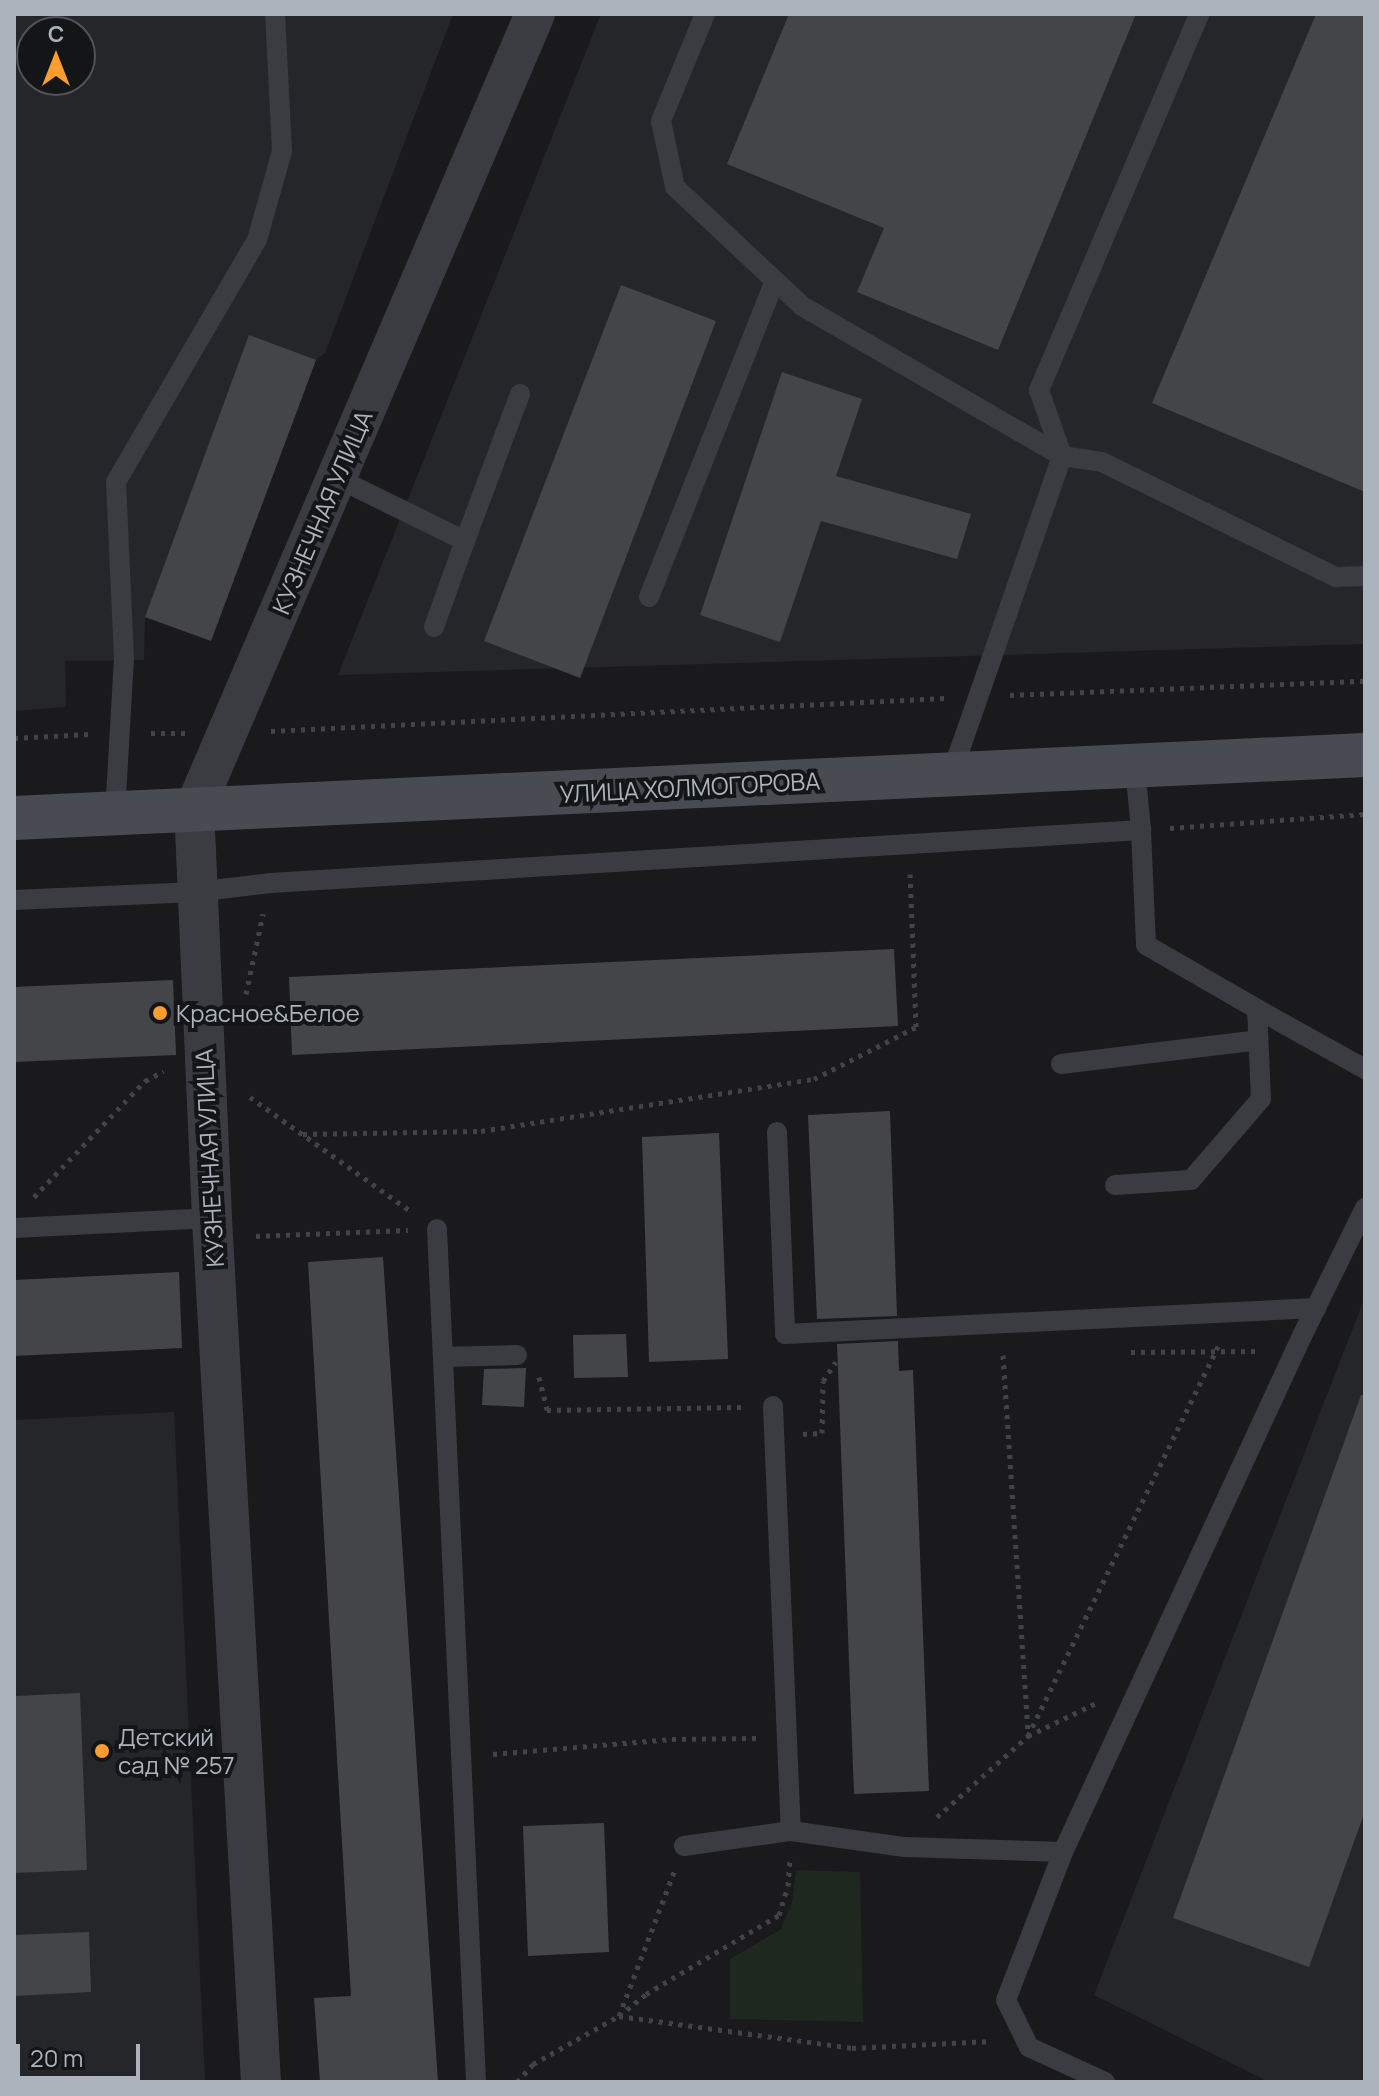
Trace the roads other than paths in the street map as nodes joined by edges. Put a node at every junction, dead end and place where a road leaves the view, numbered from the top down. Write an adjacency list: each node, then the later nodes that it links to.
1 (275, 14): 17 (lane)
2 (535, 14): 8 (street, КУЗНЕЧНАЯ УЛИЦА)
3 (705, 14): 5 (lane)
4 (1199, 14): 7 (lane)
5 (775, 281): 7 (lane); 11 (lane)
6 (520, 394): 9 (lane)
7 (1062, 456): 10 (lane); 15 (lane)
8 (337, 478): 9 (lane); 16 (street, КУЗНЕЧНАЯ УЛИЦА)
9 (465, 541): 12 (lane)
10 (1365, 576)
11 (649, 597)
12 (434, 627)
13 (1365, 755): 14 (street, УЛИЦА ХОЛМОГОРОВА)
14 (1135, 766): 15 (street, УЛИЦА ХОЛМОГОРОВА); 19 (lane)
15 (951, 775): 16 (street, УЛИЦА ХОЛМОГОРОВА)
16 (194, 810): 17 (street, УЛИЦА ХОЛМОГОРОВА); 20 (street, КУЗНЕЧНАЯ УЛИЦА)
17 (115, 814): 18 (street, УЛИЦА ХОЛМОГОРОВА)
18 (14, 818)
19 (1141, 830): 20 (lane); 22 (lane)
20 (196, 892): 21 (lane); 29 (street, КУЗНЕЧНАЯ УЛИЦА)
21 (14, 900)
22 (1257, 1009): 23 (lane); 25 (lane)
23 (1258, 1040): 24 (lane); 27 (lane)
24 (1061, 1064)
25 (1365, 1069)
26 (777, 1132): 32 (lane)
27 (1115, 1185)
28 (1365, 1208): 32 (lane)
29 (212, 1218): 30 (lane); 39 (street, КУЗНЕЧНАЯ УЛИЦА)
30 (14, 1228)
31 (437, 1229): 34 (lane)
32 (1316, 1308): 38 (lane)
33 (517, 1355): 34 (lane)
34 (443, 1357): 40 (lane)
35 (773, 1406): 36 (lane)
36 (791, 1831): 37 (lane); 38 (lane)
37 (684, 1846)
38 (1063, 1852): 41 (lane)
39 (261, 2082)
40 (476, 2082)
41 (1105, 2082)

